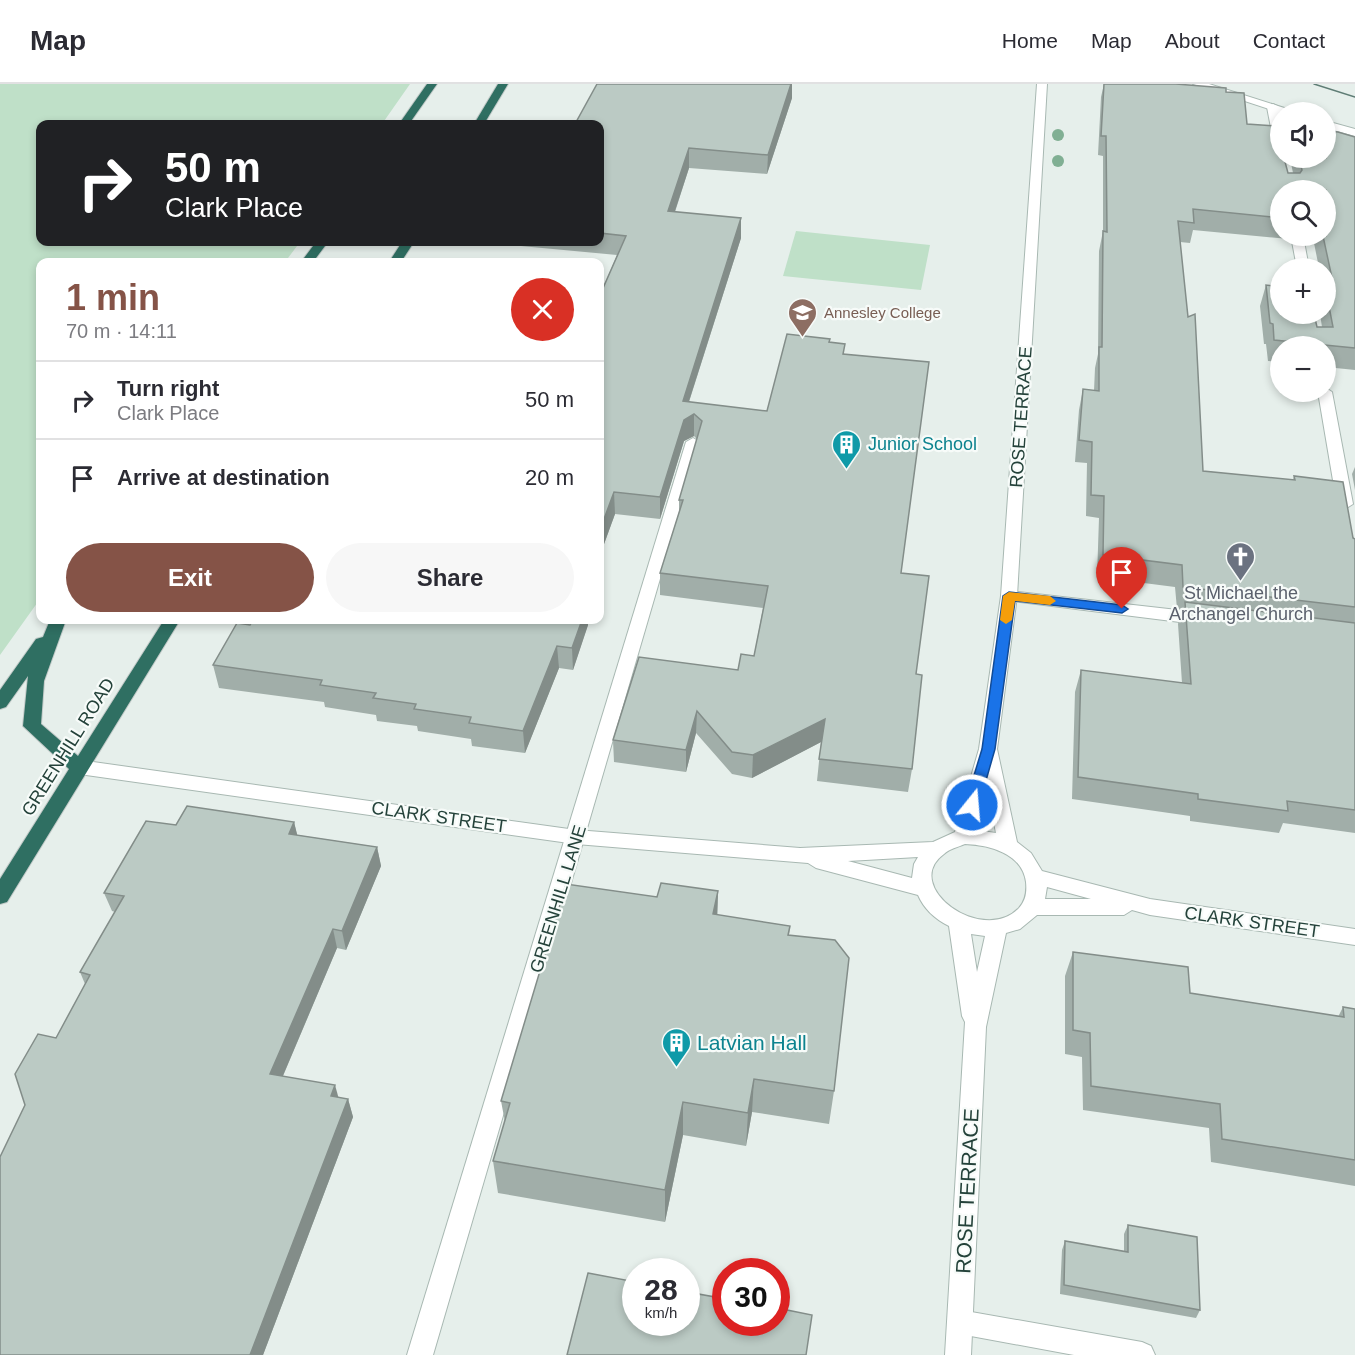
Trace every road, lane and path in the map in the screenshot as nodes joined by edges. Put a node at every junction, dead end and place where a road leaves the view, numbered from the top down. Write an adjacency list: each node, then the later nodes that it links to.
1 (432, 84): 6 (highway)
2 (503, 84): 7 (highway)
3 (1042, 84): 13 (street, ROSE TERRACE)
4 (1198, 84): 5 (street)
5 (1270, 106)
6 (407, 120)
7 (481, 120)
8 (1336, 127): 9 (street)
9 (1355, 133)
10 (1327, 402): 12 (street)
11 (693, 442): 21 (street, GREENHILL LANE)
12 (1347, 514)
13 (1009, 596): 14 (street); 19 (street, ROSE TERRACE)
14 (1215, 621)
15 (55, 624): 18 (highway)
16 (56, 624): 20 (highway)
17 (169, 624): 20 (highway, GREENHILL ROAD)
18 (0, 703)
19 (988, 749): 22 (street, ROSE TERRACE); 23 (street, ROSE TERRACE)
20 (79, 767): 21 (street, CLARK STREET); 28 (highway, GREENHILL ROAD)
21 (576, 837): 25 (street, CLARK STREET); 36 (street, GREENHILL LANE)
22 (963, 837): 23 (street); 24 (street)
23 (1008, 846): 26 (street)
24 (934, 849): 25 (street, CLARK STREET); 27 (street)
25 (800, 856): 27 (street, CLARK STREET)
26 (1037, 877): 29 (street); 30 (street, CLARK STREET)
27 (922, 888): 31 (street)
28 (0, 896)
29 (1034, 906): 30 (street, CLARK STREET); 32 (street)
30 (1150, 907): 33 (street, CLARK STREET)
31 (959, 924): 32 (street); 34 (street, ROSE TERRACE)
32 (997, 928): 34 (street, ROSE TERRACE)
33 (1355, 937)
34 (975, 1027): 35 (street, ROSE TERRACE)
35 (960, 1322): 37 (street, ROSE TERRACE); 38 (street)
36 (420, 1355)
37 (958, 1355)
38 (1142, 1355)

